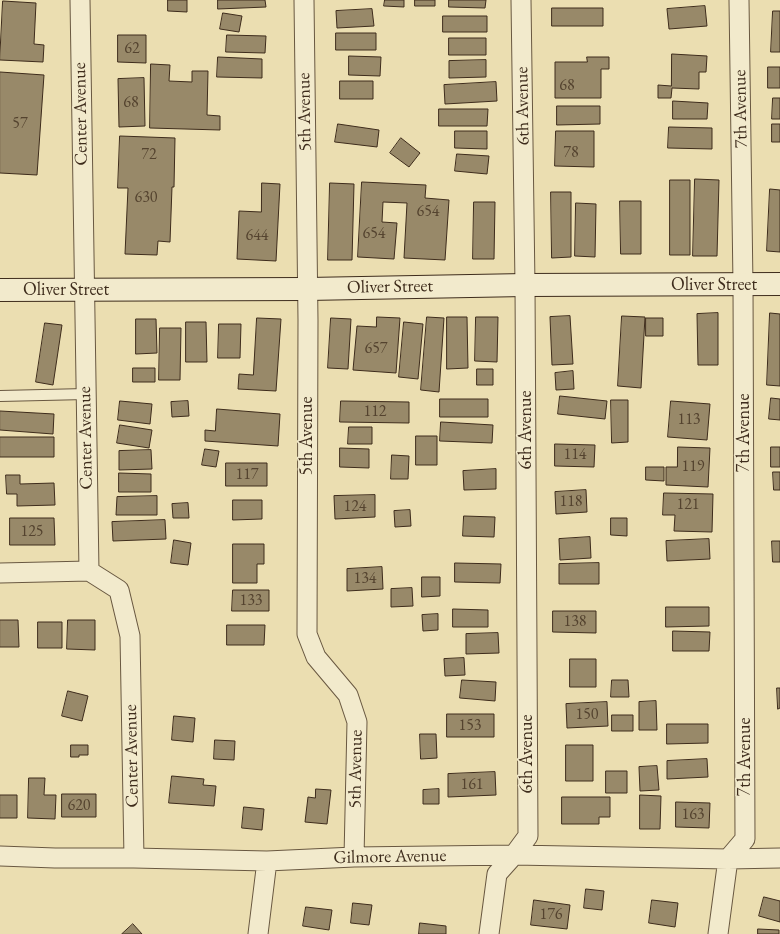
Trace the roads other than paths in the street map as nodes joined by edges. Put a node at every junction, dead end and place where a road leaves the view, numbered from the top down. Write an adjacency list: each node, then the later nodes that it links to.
1 (80, 0): 10 (street, Center Avenue)
2 (304, 0): 8 (street, 5th Avenue)
3 (522, 0): 6 (street, 6th Avenue)
4 (740, 0): 7 (street, 7th Avenue)
5 (780, 284): 7 (main road, Oliver Street)
6 (525, 285): 7 (main road, Oliver Street); 8 (main road, Oliver Street); 16 (street, 6th Avenue)
7 (743, 285): 20 (street, 7th Avenue)
8 (307, 289): 10 (main road, Oliver Street); 17 (street, 5th Avenue)
9 (0, 290): 10 (main road, Oliver Street)
10 (84, 290): 11 (street, Center Avenue)
11 (86, 394): 12 (lane); 13 (street, Center Avenue)
12 (0, 396)
13 (89, 571): 14 (street); 18 (street, Center Avenue)
14 (0, 573)
15 (0, 856): 18 (street, Gilmore Avenue)
16 (514, 856): 17 (street, Gilmore Avenue); 20 (street, Gilmore Avenue); 23 (street, 6th Avenue)
17 (354, 857): 21 (street, Gilmore Avenue)
18 (134, 858): 21 (street, Gilmore Avenue)
19 (780, 858): 20 (street, Gilmore Avenue)
20 (728, 859): 24 (street)
21 (267, 860): 22 (street)
22 (258, 934)
23 (489, 934)
24 (718, 934)

